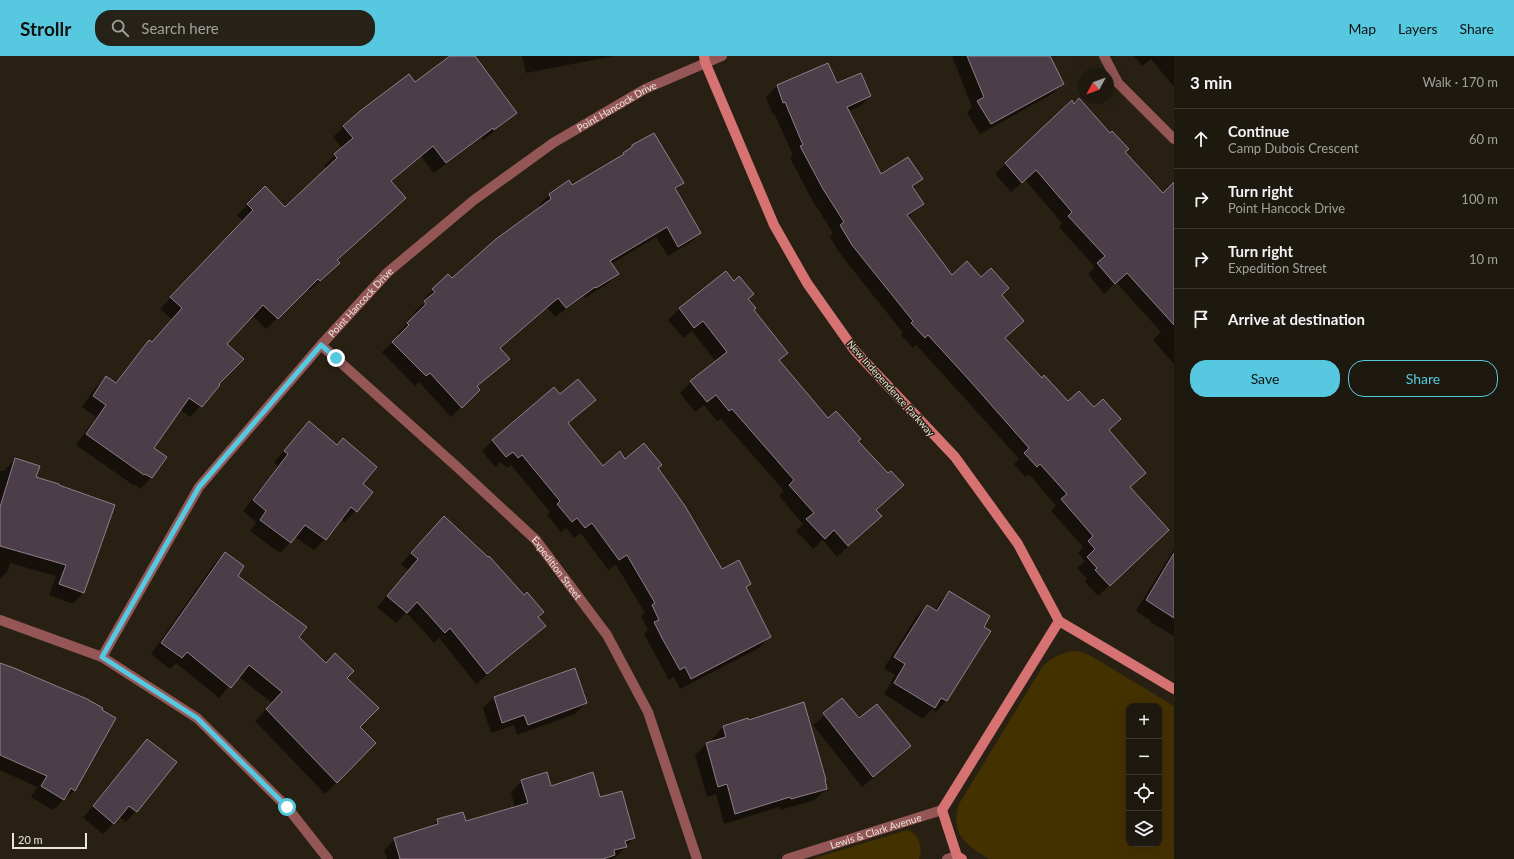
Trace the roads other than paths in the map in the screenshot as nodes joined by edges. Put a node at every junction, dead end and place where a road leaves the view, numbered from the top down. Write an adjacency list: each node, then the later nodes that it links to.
1 (722, 56): 3 (street, Point Hancock Drive)
2 (1104, 56): 4 (street)
3 (704, 59): 5 (street, Point Hancock Drive); 7 (street, New Independence Parkway)
4 (1174, 139)
5 (321, 345): 8 (street, Point Hancock Drive); 13 (street, Expedition Street)
6 (0, 620): 8 (street)
7 (1059, 622): 9 (street); 10 (street)
8 (102, 657): 12 (street)
9 (1174, 689)
10 (942, 810): 11 (street); 14 (street, Lewis & Clark Avenue)
11 (960, 857): 15 (street)
12 (328, 859)
13 (697, 859)
14 (787, 859)
15 (947, 859)

